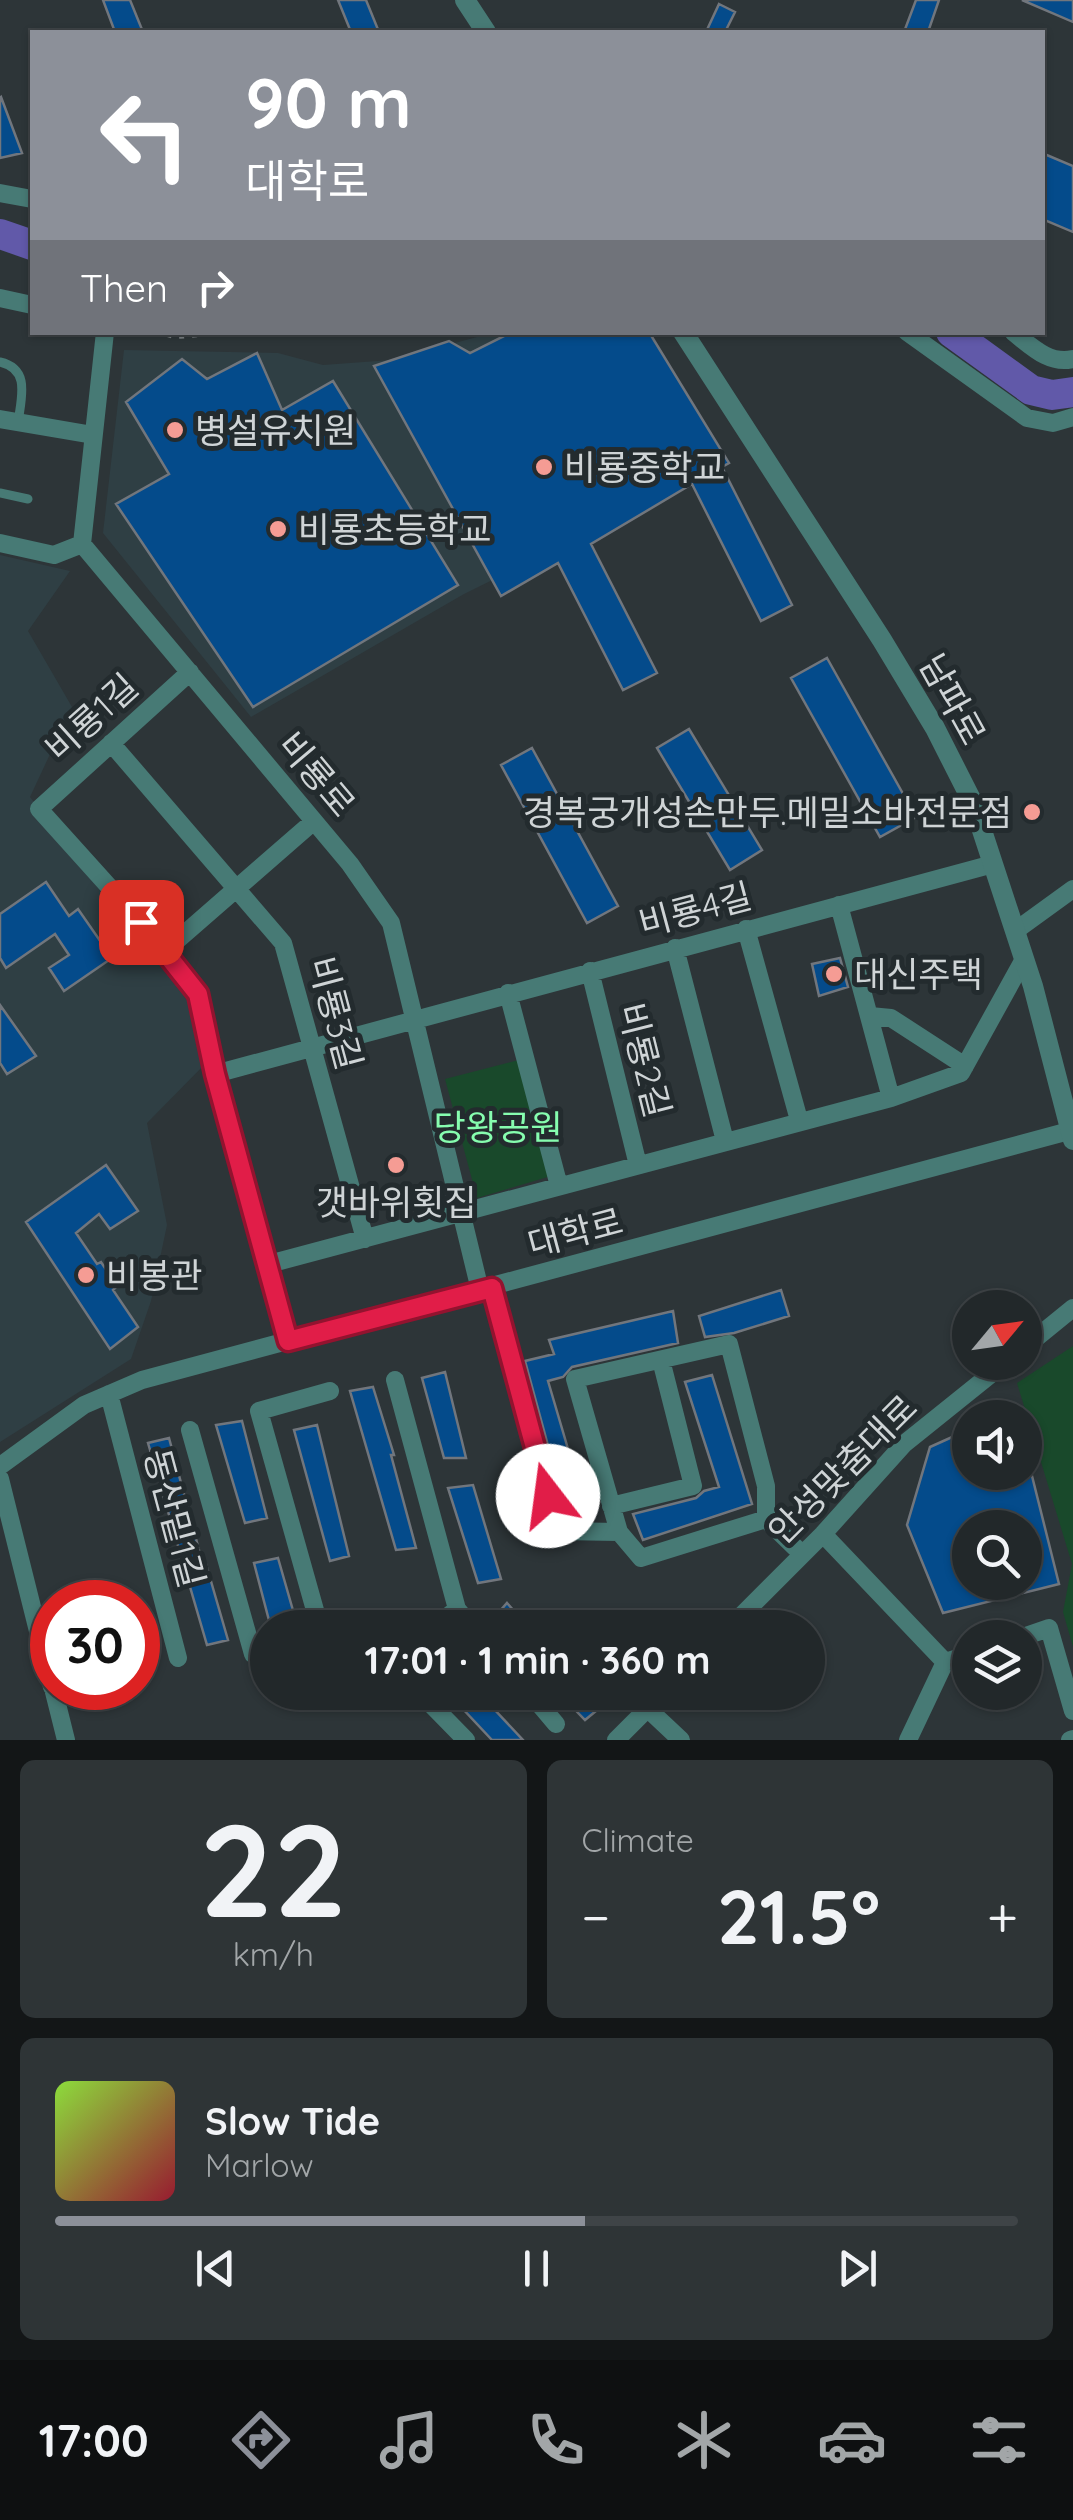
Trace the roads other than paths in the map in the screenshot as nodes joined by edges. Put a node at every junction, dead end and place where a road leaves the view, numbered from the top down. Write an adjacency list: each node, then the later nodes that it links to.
1 (465, 0): 2 (street)
2 (485, 30)
3 (0, 193): 4 (street)
4 (30, 199)
5 (0, 298): 6 (street)
6 (30, 305)
7 (105, 335): 15 (street)
8 (685, 335): 23 (street, 남파로)
9 (911, 335): 13 (street)
10 (1016, 335): 11 (street)
11 (1073, 360)
12 (0, 362): 14 (lane)
13 (1073, 417)
14 (9, 421): 15 (street)
15 (93, 434): 19 (street)
16 (0, 493): 17 (lane)
17 (28, 498)
18 (0, 543): 19 (street)
19 (82, 544): 20 (street, 비룡로)
20 (190, 672): 21 (street, 비룡1길); 22 (street, 비룡로)
21 (111, 743): 24 (street, 비룡3길); 30 (street, 비룡1길)
22 (314, 820): 24 (street); 35 (street, 비룡로)
23 (993, 864): 26 (street, 비룡4길); 28 (street, 남파로)
24 (236, 886): 30 (street); 36 (street, 비룡3길)
25 (1073, 889): 28 (street)
26 (839, 904): 27 (street, 비룡4길); 34 (street)
27 (746, 930): 29 (street, 비룡4길); 40 (street)
28 (1015, 931): 31 (street, 남파로)
29 (675, 948): 32 (street, 비룡4길); 42 (street, 비룡2길)
30 (166, 950): 38 (street, 비룡1길)
31 (1024, 959): 37 (street); 41 (street, 남파로)
32 (590, 971): 33 (street, 비룡4길); 43 (street, 비룡2길)
33 (508, 993): 35 (street, 비룡4길); 44 (street)
34 (870, 1016): 37 (street); 39 (street)
35 (414, 1018): 36 (street, 비룡4길); 45 (street, 비룡로)
36 (311, 1047): 38 (street, 비룡4길); 46 (street, 비룡3길)
37 (965, 1066): 39 (street, 비룡2길)
38 (215, 1074): 47 (street, 비룡1길)
39 (892, 1098): 40 (street, 비룡2길)
40 (799, 1120): 42 (street, 비룡2길)
41 (1072, 1133): 48 (street, 대학로)
42 (725, 1141): 43 (street, 비룡2길)
43 (638, 1166): 44 (street, 비룡2길)
44 (559, 1186): 45 (street, 비룡2길)
45 (462, 1211): 46 (street); 48 (street, 비룡로)
46 (366, 1239): 47 (street)
47 (269, 1264): 51 (street, 비룡1길)
48 (486, 1289): 51 (street, 대학로); 62 (street, 비룡로)
49 (1073, 1308): 50 (street)
50 (1042, 1333)
51 (288, 1341): 56 (street, 대학로)
52 (661, 1360): 60 (street); 60 (street); 61 (street)
53 (394, 1380): 67 (street)
54 (984, 1380): 63 (street, 안성맞춤대로)
55 (330, 1391): 66 (street)
56 (109, 1394): 58 (street, 대학로); 71 (street, 동산밑1길)
57 (190, 1430): 70 (street)
58 (0, 1466)
59 (0, 1478): 65 (street)
60 (611, 1506): 62 (street)
61 (766, 1518): 62 (street); 64 (street)
62 (619, 1532)
63 (822, 1534): 64 (street, 안성맞춤대로); 73 (street)
64 (802, 1554): 68 (street, 안성맞춤대로)
65 (30, 1599)
66 (315, 1610)
67 (457, 1610)
68 (747, 1610)
69 (1042, 1630): 79 (street)
70 (250, 1643)
71 (178, 1658)
72 (952, 1660): 73 (street)
73 (945, 1662): 85 (street)
74 (58, 1710): 81 (street)
75 (437, 1710): 82 (street)
76 (544, 1710): 80 (street)
77 (647, 1710): 83 (street)
78 (649, 1710): 84 (street)
79 (1073, 1710)
80 (556, 1724)
81 (66, 1740)
82 (466, 1740)
83 (616, 1740)
84 (681, 1740)
85 (908, 1740)

